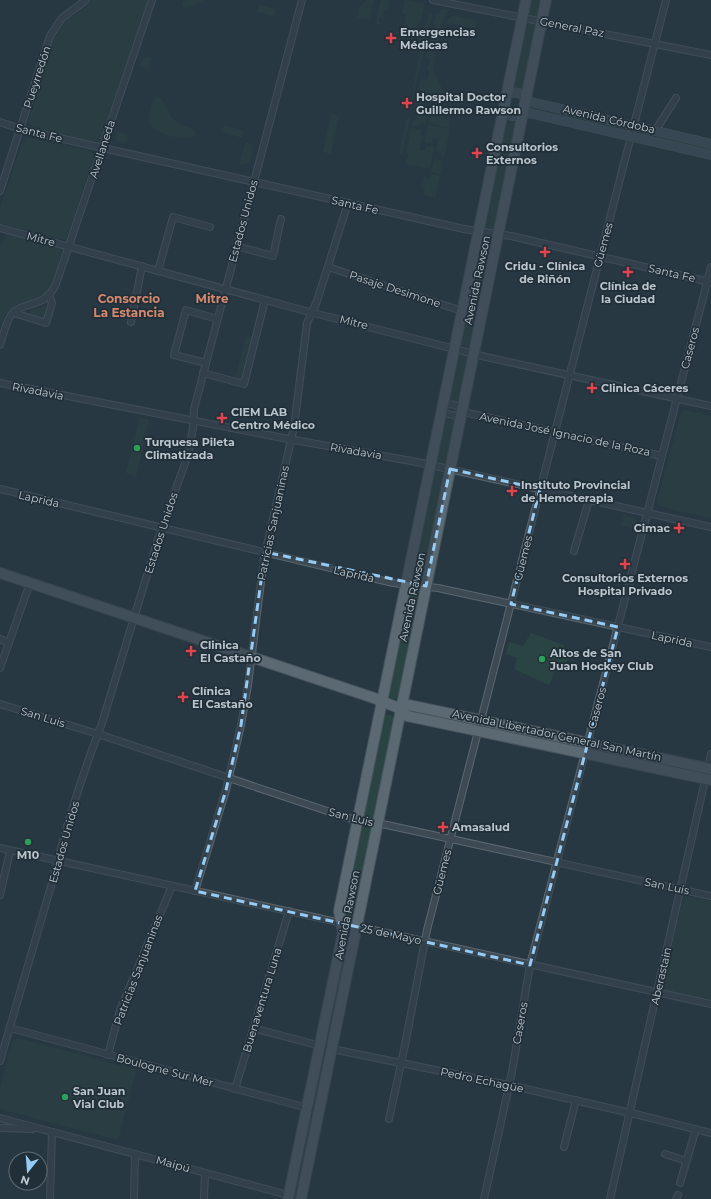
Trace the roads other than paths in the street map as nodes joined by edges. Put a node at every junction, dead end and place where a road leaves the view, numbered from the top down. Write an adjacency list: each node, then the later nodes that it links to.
1 (86, 0): 19 (street, Pueyrredón)
2 (152, 0): 23 (street, Avellaneda)
3 (302, 0): 25 (street, Estados Unidos)
4 (433, 0): 8 (street, General Paz)
5 (526, 0): 8 (main road, Avenida Rawson)
6 (546, 0): 9 (main road, Avenida Rawson)
7 (666, 0): 10 (street, Güemes)
8 (522, 17): 9 (street, General Paz); 12 (main road, Avenida Rawson)
9 (542, 21): 10 (street, General Paz); 13 (main road, Avenida Rawson)
10 (655, 43): 11 (street, General Paz); 18 (street, Güemes)
11 (711, 55)
12 (507, 95): 13 (main road, Avenida Córdoba); 15 (main road, Avenida Rawson)
13 (526, 97): 16 (main road, Avenida Rawson); 18 (main road, Avenida Córdoba)
14 (676, 98): 20 (street)
15 (504, 110): 16 (main road, Avenida Córdoba); 31 (main road, Avenida Rawson)
16 (523, 116): 21 (main road, Avenida Córdoba); 32 (main road, Avenida Rawson)
17 (0, 122): 19 (street, Santa Fe)
18 (634, 126): 20 (main road, Avenida Córdoba); 21 (street, Güemes)
19 (20, 129): 23 (street, Santa Fe); 26 (street, Pueyrredón)
20 (655, 131): 22 (main road, Avenida Córdoba)
21 (631, 137): 24 (main road, Avenida Córdoba); 35 (street, Güemes)
22 (711, 144)
23 (103, 148): 25 (street, Santa Fe); 34 (street, Avellaneda)
24 (711, 156)
25 (253, 182): 27 (street, Santa Fe); 33 (street, Estados Unidos)
26 (0, 191)
27 (348, 203): 31 (street, Santa Fe); 37 (street, Patricias Sanjuaninas)
28 (281, 219): 33 (street)
29 (210, 227): 39 (street)
30 (0, 228): 34 (street, Mitre)
31 (479, 231): 32 (street, Santa Fe); 44 (main road, Avenida Rawson)
32 (498, 234): 35 (street, Santa Fe); 51 (main road, Avenida Rawson)
33 (236, 246): 41 (street, Estados Unidos)
34 (70, 247): 36 (street, Mitre); 42 (street, Avellaneda)
35 (600, 257): 40 (street, Santa Fe); 54 (street, Güemes)
36 (142, 266): 39 (street, Mitre); 48 (street)
37 (328, 267): 44 (street, Pasaje Desimone); 45 (street, Patricias Sanjuaninas)
38 (711, 267): 40 (street, Caseros)
39 (158, 271): 41 (street, Mitre)
40 (709, 282): 56 (street, Caseros)
41 (225, 289): 43 (street, Mitre); 47 (street, Estados Unidos)
42 (49, 295): 46 (street); 46 (street, Avellaneda)
43 (266, 300): 45 (street, Mitre); 53 (street)
44 (462, 311): 50 (main road, Avenida Rawson)
45 (312, 312): 50 (street, Mitre); 62 (street, Patricias Sanjuaninas)
46 (14, 313): 49 (street)
47 (217, 319): 52 (street, Estados Unidos); 52 (street)
48 (131, 322)
49 (0, 344)
50 (455, 348): 51 (street, Mitre); 58 (main road, Avenida Rawson)
51 (474, 353): 54 (street, Mitre); 59 (main road, Avenida Rawson)
52 (206, 363): 53 (street, Estados Unidos)
53 (203, 373): 60 (street, Estados Unidos)
54 (570, 375): 56 (street, Mitre); 61 (street, Güemes)
55 (0, 383): 60 (street, Rivadavia)
56 (677, 398): 57 (street, Mitre); 63 (street, Caseros)
57 (711, 406)
58 (442, 408): 59 (street, Avenida José Ignacio de la Roza); 59 (street, Avenida José Ignacio de la Roza); 64 (main road, Avenida Rawson)
59 (464, 412): 61 (street, Avenida José Ignacio de la Roza); 65 (main road, Avenida Rawson)
60 (193, 420): 62 (street, Rivadavia); 71 (street, Estados Unidos)
61 (555, 432): 63 (street, Avenida José Ignacio de la Roza); 66 (street, Güemes)
62 (291, 439): 64 (street, Rivadavia); 73 (street, Patricias Sanjuaninas)
63 (662, 456): 69 (street, Caseros)
64 (431, 465): 65 (street, Rivadavia); 76 (main road, Avenida Rawson)
65 (450, 469): 66 (street, Rivadavia); 77 (main road, Avenida Rawson)
66 (540, 489): 68 (street, Rivadavia); 78 (street, Güemes)
67 (0, 490): 71 (street, Laprida)
68 (589, 500): 69 (street, Rivadavia); 72 (street)
69 (647, 513): 70 (street, Rivadavia); 80 (street, Caseros)
70 (711, 527)
71 (163, 528): 73 (street, Laprida); 79 (street, Estados Unidos)
72 (574, 551)
73 (265, 552): 76 (street, Laprida); 84 (street, Patricias Sanjuaninas)
74 (0, 573): 75 (main road, Avenida Libertador General San Martín)
75 (30, 583): 79 (main road, Avenida Libertador General San Martín); 82 (street)
76 (406, 584): 77 (street, Laprida); 86 (main road, Avenida Rawson)
77 (426, 586): 78 (street, Laprida); 88 (main road, Avenida Rawson)
78 (511, 604): 80 (street, Laprida); 89 (street, Güemes)
79 (134, 618): 84 (main road, Avenida Libertador General San Martín); 91 (street, Estados Unidos)
80 (618, 627): 83 (street, Laprida); 92 (street, Caseros)
81 (0, 639): 82 (street)
82 (9, 643): 85 (street)
83 (711, 647)
84 (251, 656): 86 (main road, Avenida Libertador General San Martín); 96 (street, Patricias Sanjuaninas)
85 (0, 668)
86 (382, 701): 88 (main road, Avenida Libertador General San Martín); 98 (main road, Avenida Rawson)
87 (0, 704): 91 (street, San Luis)
88 (401, 709): 89 (main road, Avenida Libertador General San Martín); 90 (main road, Avenida Libertador General San Martín); 99 (main road, Avenida Rawson)
89 (481, 720): 90 (street, Güemes); 92 (main road, Avenida Libertador General San Martín)
90 (478, 731): 93 (main road, Avenida Libertador General San Martín); 100 (street, Güemes)
91 (98, 734): 96 (street, San Luis); 103 (street, Estados Unidos)
92 (588, 743): 93 (street, Caseros); 95 (main road, Avenida Libertador General San Martín)
93 (585, 753): 97 (main road, Avenida Libertador General San Martín); 104 (street, Caseros)
94 (711, 754): 95 (street, Aberastain)
95 (709, 769): 97 (street, Aberastain)
96 (229, 778): 98 (street, San Luis); 107 (street, Patricias Sanjuaninas)
97 (708, 779): 106 (street, Aberastain)
98 (358, 820): 99 (street, San Luis); 111 (main road, Avenida Rawson)
99 (378, 824): 100 (street, San Luis); 112 (main road, Avenida Rawson)
100 (450, 839): 104 (street, San Luis); 113 (street, Güemes)
101 (0, 848): 102 (street, 25 de Mayo)
102 (10, 851): 103 (street, 25 de Mayo); 108 (street)
103 (58, 861): 105 (street, 25 de Mayo); 117 (street, Estados Unidos)
104 (557, 862): 106 (street, San Luis); 114 (street, Caseros)
105 (172, 886): 107 (street, 25 de Mayo); 121 (street, Patricias Sanjuaninas)
106 (681, 889): 109 (street, San Luis); 115 (street, Aberastain)
107 (195, 891): 110 (street, 25 de Mayo)
108 (0, 895)
109 (711, 896)
110 (289, 911): 111 (street, 25 de Mayo); 118 (street, Buenaventura Luna)
111 (341, 923): 112 (street, 25 de Mayo); 119 (main road, Avenida Rawson)
112 (357, 926): 113 (street, 25 de Mayo); 120 (main road, Avenida Rawson)
113 (425, 941): 114 (street, 25 de Mayo); 123 (street, Güemes)
114 (530, 965): 115 (street, 25 de Mayo); 124 (street, Caseros)
115 (657, 992): 116 (street, 25 de Mayo); 129 (street, Aberastain)
116 (711, 1004)
117 (10, 1028): 121 (street, Boulogne Sur Mer); 122 (street, Estados Unidos)
118 (253, 1028): 119 (street, Pedro Echagüe); 125 (street, Buenaventura Luna)
119 (320, 1046): 120 (street, Pedro Echagüe); 127 (main road, Avenida Rawson)
120 (332, 1049): 123 (street, Pedro Echagüe); 128 (main road, Avenida Rawson)
121 (108, 1054): 125 (street, Boulogne Sur Mer)
122 (0, 1061)
123 (401, 1063): 124 (street, Pedro Echagüe); 131 (street, Güemes)
124 (509, 1085): 126 (street, Pedro Echagüe); 148 (street, Caseros)
125 (235, 1089): 127 (street, Boulogne Sur Mer)
126 (576, 1100): 129 (street, Pedro Echagüe); 137 (street)
127 (307, 1108): 128 (street, Boulogne Sur Mer); 143 (main road, Avenida Rawson)
128 (319, 1111): 147 (main road, Avenida Rawson)
129 (630, 1113): 133 (street, Pedro Echagüe); 149 (street, Aberastain)
130 (0, 1118): 134 (street, Maipú)
131 (389, 1119)
132 (0, 1128): 134 (street, Maipú)
133 (696, 1129): 136 (street, Pedro Echagüe); 140 (street)
134 (44, 1130): 135 (street, Maipú)
135 (52, 1132): 138 (street, Maipú); 144 (street)
136 (711, 1133)
137 (564, 1147)
138 (135, 1154): 141 (street, Maipú); 145 (street)
139 (665, 1154): 140 (street)
140 (686, 1161): 142 (street)
141 (205, 1173): 143 (street, Maipú); 146 (street)
142 (680, 1183)
143 (289, 1197): 147 (street, Maipú)
144 (50, 1199)
145 (134, 1199)
146 (204, 1199)
147 (302, 1199)
148 (484, 1199)
149 (610, 1199)

